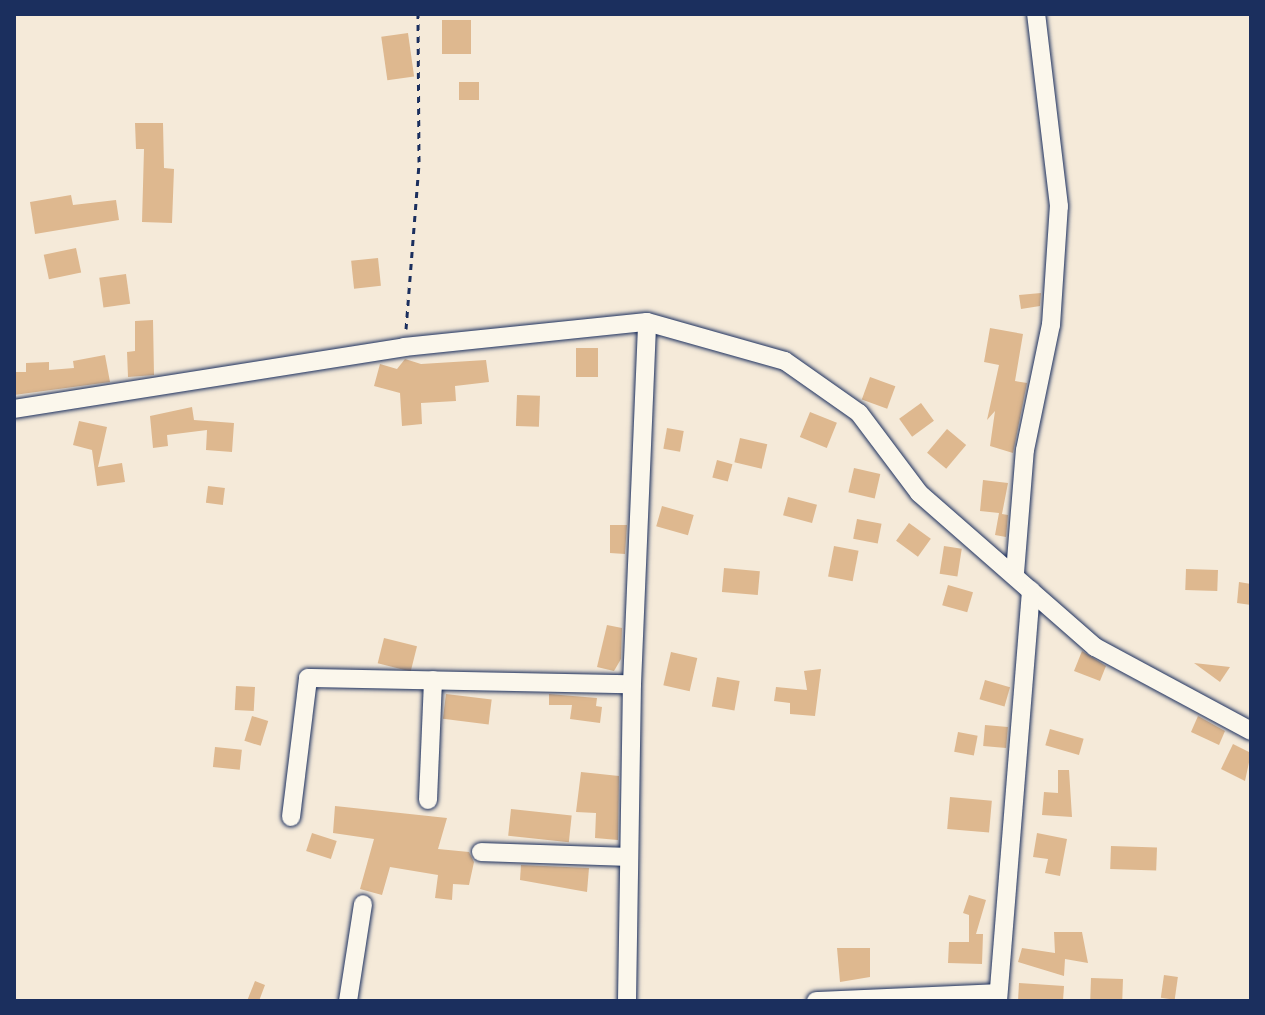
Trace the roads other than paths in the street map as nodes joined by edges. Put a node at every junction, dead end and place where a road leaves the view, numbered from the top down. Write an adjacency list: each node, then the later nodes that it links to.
1 (1036, 14): 4 (street)
2 (647, 322): 3 (street); 4 (street); 7 (street)
3 (14, 409)
4 (1015, 573): 5 (street)
5 (1031, 590): 8 (street); 14 (street)
6 (433, 680): 7 (street); 9 (street); 10 (street)
7 (632, 684): 12 (street)
8 (1251, 731)
9 (428, 800)
10 (291, 817)
11 (481, 852): 12 (street)
12 (629, 857): 16 (street)
13 (363, 904): 15 (street)
14 (998, 997): 17 (street)
15 (348, 1001)
16 (627, 1001)
17 (816, 1001)

